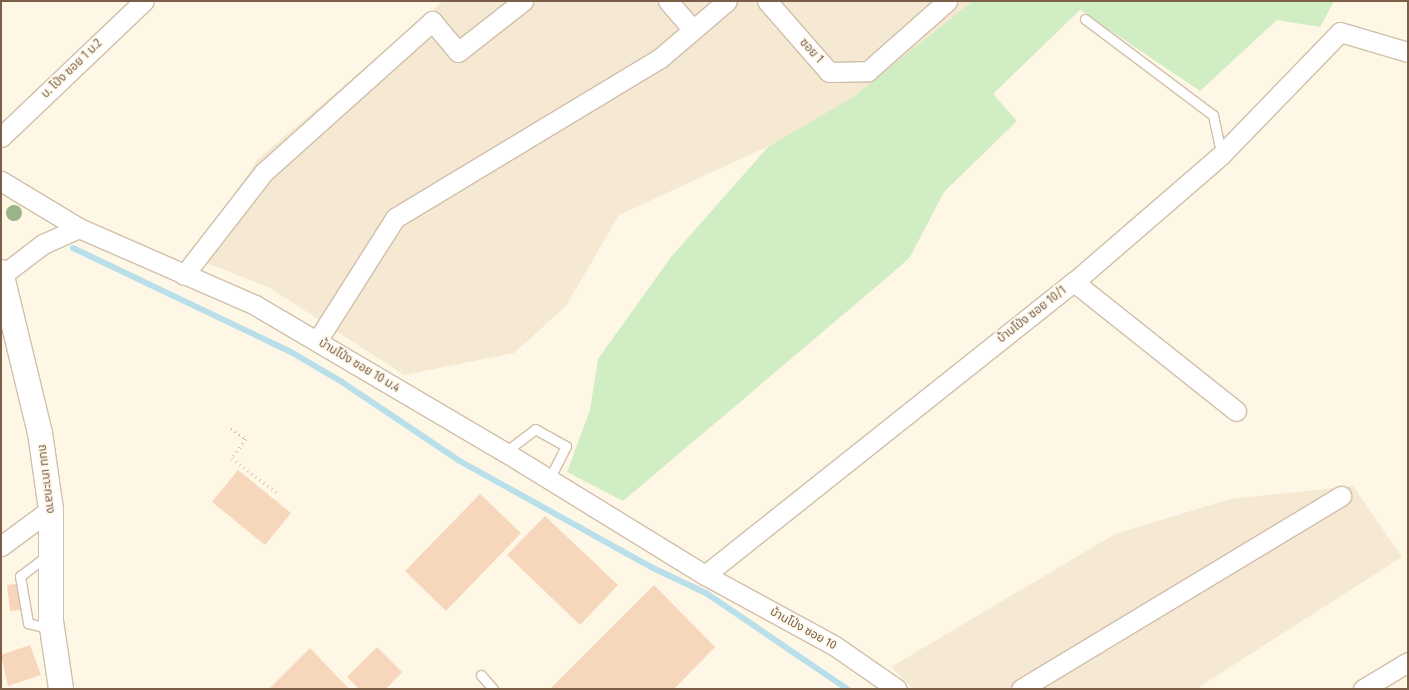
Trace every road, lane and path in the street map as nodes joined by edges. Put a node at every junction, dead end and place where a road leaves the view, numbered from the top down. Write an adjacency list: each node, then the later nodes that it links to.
1 (144, 1): 10 (street, บ. โป่ง ซอย 1 ม.2)
2 (523, 1): 15 (street)
3 (668, 1): 8 (street)
4 (727, 1): 8 (street)
5 (767, 1): 6 (street, ซอย 1)
6 (947, 1)
7 (1085, 19): 11 (lane)
8 (693, 30): 17 (street)
9 (1408, 52): 11 (street, บ้านโป่ง ซอย 10/1)
10 (1, 137)
11 (1221, 155): 16 (street, บ้านโป่ง ซอย 10/1)
12 (1, 181): 13 (street, บ้านโป่ง ซอย 10 ม.4)
13 (79, 228): 14 (street); 15 (street, บ้านโป่ง ซอย 10 ม.4)
14 (2, 275): 24 (street, ถนน เกาะกลาง)
15 (184, 275): 17 (street, บ้านโป่ง ซอย 10 ม.4)
16 (1074, 282): 18 (street); 27 (street, บ้านโป่ง ซอย 10/1)
17 (318, 341): 20 (street, บ้านโป่ง ซอย 10 ม.4)
18 (1236, 411)
19 (231, 428): 22 (path)
20 (505, 452): 21 (street, บ้านโป่ง ซอย 10 ม.4); 21 (lane)
21 (549, 480): 27 (street, บ้านโป่ง ซอย 10 ม.4)
22 (278, 493)
23 (1341, 496): 34 (street)
24 (51, 509): 25 (street); 26 (street, ถนน เกาะกลาง)
25 (1, 546)
26 (52, 552): 28 (street, ถนน เกาะกลาง); 28 (lane)
27 (704, 576): 33 (street, บ้านโป่ง ซอย 10)
28 (51, 629): 31 (street, ถนน เกาะกลาง)
29 (1408, 662): 35 (street)
30 (480, 675): 32 (lane)
31 (61, 689)
32 (493, 689)
33 (897, 689)
34 (1022, 689)
35 (1363, 689)

